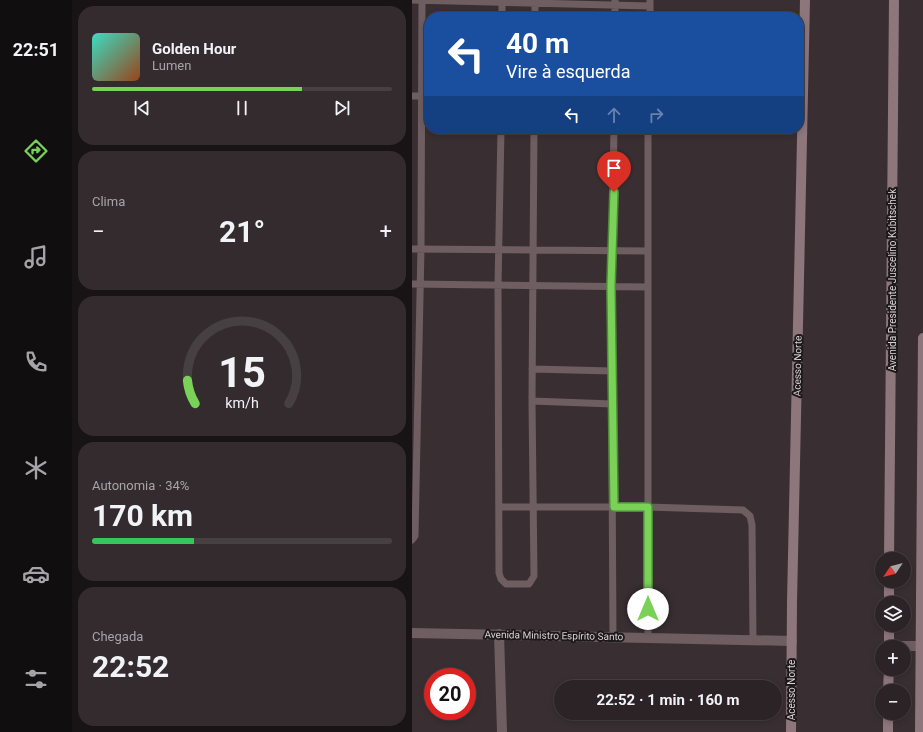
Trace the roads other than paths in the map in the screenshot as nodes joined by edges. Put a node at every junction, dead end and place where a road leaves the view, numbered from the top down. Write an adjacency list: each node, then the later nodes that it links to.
1 (412, 0): 2 (lane)
2 (422, 0): 5 (lane); 13 (lane)
3 (805, 0): 11 (main road, Acesso Norte)
4 (894, 0): 41 (main road, Avenida Presidente Juscelino Kubitschek)
5 (502, 1): 6 (lane); 9 (lane)
6 (535, 1): 7 (lane); 10 (lane)
7 (615, 3): 8 (lane)
8 (650, 3)
9 (502, 12)
10 (535, 12)
11 (804, 49)
12 (412, 96): 13 (lane)
13 (421, 96): 20 (lane)
14 (501, 134): 21 (lane)
15 (534, 134): 22 (lane)
16 (614, 134): 23 (lane)
17 (648, 134): 24 (lane)
18 (802, 134): 47 (main road, Acesso Norte)
19 (412, 248): 20 (lane)
20 (421, 248): 21 (lane); 26 (lane)
21 (499, 250): 22 (lane); 27 (lane)
22 (532, 250): 23 (lane); 28 (lane)
23 (612, 250): 24 (lane); 29 (lane)
24 (647, 251): 30 (lane)
25 (412, 284): 26 (lane)
26 (420, 285): 27 (lane); 40 (lane)
27 (498, 286): 28 (lane); 36 (lane)
28 (532, 286): 29 (lane); 32 (lane)
29 (611, 286): 30 (lane); 33 (lane)
30 (648, 286): 38 (lane)
31 (923, 338): 49 (main road)
32 (532, 369): 33 (lane); 34 (lane)
33 (612, 371): 35 (lane)
34 (532, 401): 35 (lane); 39 (lane)
35 (612, 404): 37 (lane)
36 (499, 507): 39 (lane); 39 (lane)
37 (614, 507): 38 (lane); 39 (lane); 44 (lane)
38 (648, 507): 45 (lane); 46 (lane)
39 (534, 508)
40 (412, 540)
41 (889, 552)
42 (412, 633): 43 (street, Avenida Ministro Espírito Santo)
43 (499, 634): 44 (street, Avenida Ministro Espírito Santo); 51 (street)
44 (613, 637): 45 (street, Avenida Ministro Espírito Santo)
45 (648, 638): 46 (street, Avenida Ministro Espírito Santo)
46 (753, 640): 47 (street, Avenida Ministro Espírito Santo)
47 (792, 641): 52 (main road, Acesso Norte)
48 (911, 646): 49 (street)
49 (922, 646): 54 (main road)
50 (888, 720): 53 (main road)
51 (502, 732)
52 (791, 732)
53 (888, 732)
54 (920, 732)

